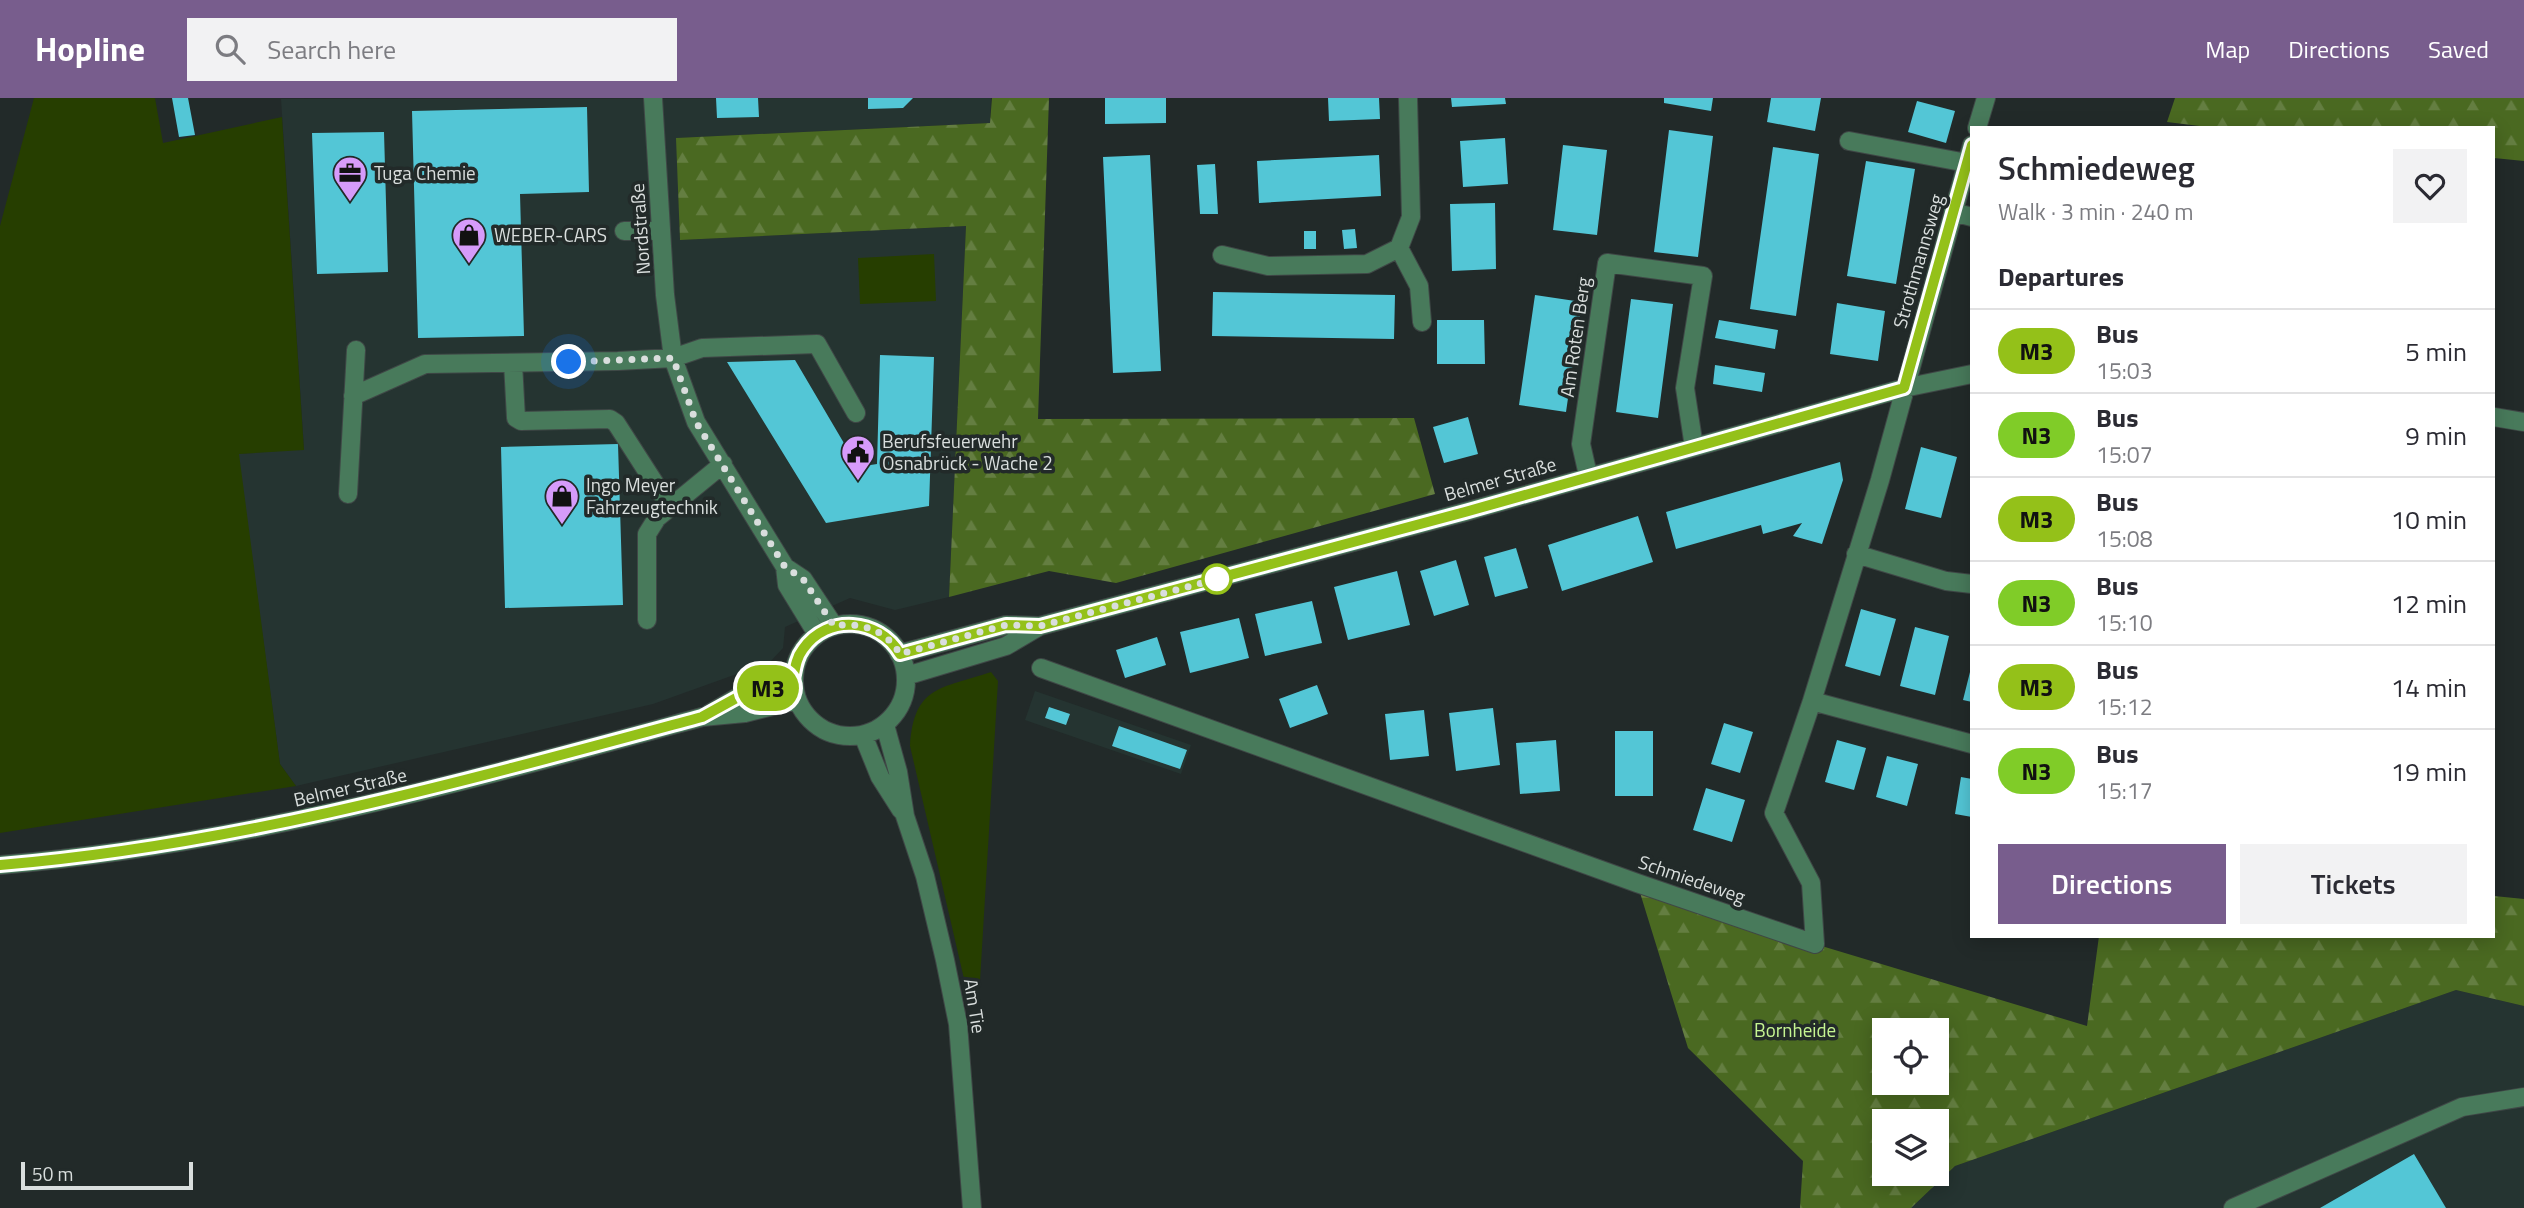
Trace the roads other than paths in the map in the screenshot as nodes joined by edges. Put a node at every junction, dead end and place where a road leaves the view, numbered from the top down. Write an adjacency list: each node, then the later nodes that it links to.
1 (653, 98): 10 (street, Nordstraße)
2 (1408, 98): 12 (street)
3 (1986, 98): 4 (street)
4 (1978, 126)
5 (1849, 141): 7 (street)
6 (1970, 152): 7 (street, Strothmannsweg)
7 (1967, 163): 8 (street, Strothmannsweg)
8 (1953, 212): 9 (street); 19 (street, Strothmannsweg)
9 (1970, 216)
10 (661, 231): 11 (street); 16 (street, Nordstraße)
11 (625, 232)
12 (1399, 248): 13 (street); 14 (street)
13 (1222, 255)
14 (1422, 322)
15 (356, 350): 20 (street)
16 (673, 358): 17 (street); 21 (street); 25 (street, Nordstraße)
17 (513, 363): 20 (street); 28 (street)
18 (1970, 374): 19 (street, Belmer Straße)
19 (1904, 388): 24 (street, Belmer Straße); 29 (street, Strothmannsweg)
20 (353, 396): 27 (street)
21 (856, 413)
22 (2495, 417): 23 (street)
23 (2524, 422)
24 (1694, 447): 26 (street, Belmer Straße); 26 (street, Am Roten Berg)
25 (723, 464): 28 (street); 30 (street, Nordstraße)
26 (1588, 475): 34 (street, Belmer Straße)
27 (348, 494)
28 (670, 507): 32 (street)
29 (1856, 554): 31 (street); 41 (street, Strothmannsweg)
30 (785, 567): 33 (street, Nordstraße); 35 (street, Nordstraße)
31 (1970, 584)
32 (647, 620)
33 (834, 626): 35 (street); 36 (street)
34 (1040, 626): 36 (street, Belmer Straße); 38 (street, Belmer Straße)
35 (817, 634): 39 (street)
36 (900, 654): 38 (street)
37 (1041, 668): 48 (street, Schmiedeweg)
38 (906, 676): 43 (street)
39 (793, 680): 40 (street); 42 (street, Belmer Straße)
40 (797, 700): 42 (street, Belmer Straße); 44 (street)
41 (1812, 701): 45 (street); 48 (street, Strothmannsweg)
42 (702, 717): 47 (street, Belmer Straße)
43 (885, 725): 44 (street); 46 (street, Am Tie)
44 (863, 734): 46 (street, Am Tie)
45 (1970, 743)
46 (905, 816): 50 (street, Am Tie)
47 (0, 865)
48 (1815, 944)
49 (2524, 1097): 51 (street)
50 (972, 1208)
51 (2233, 1208)

